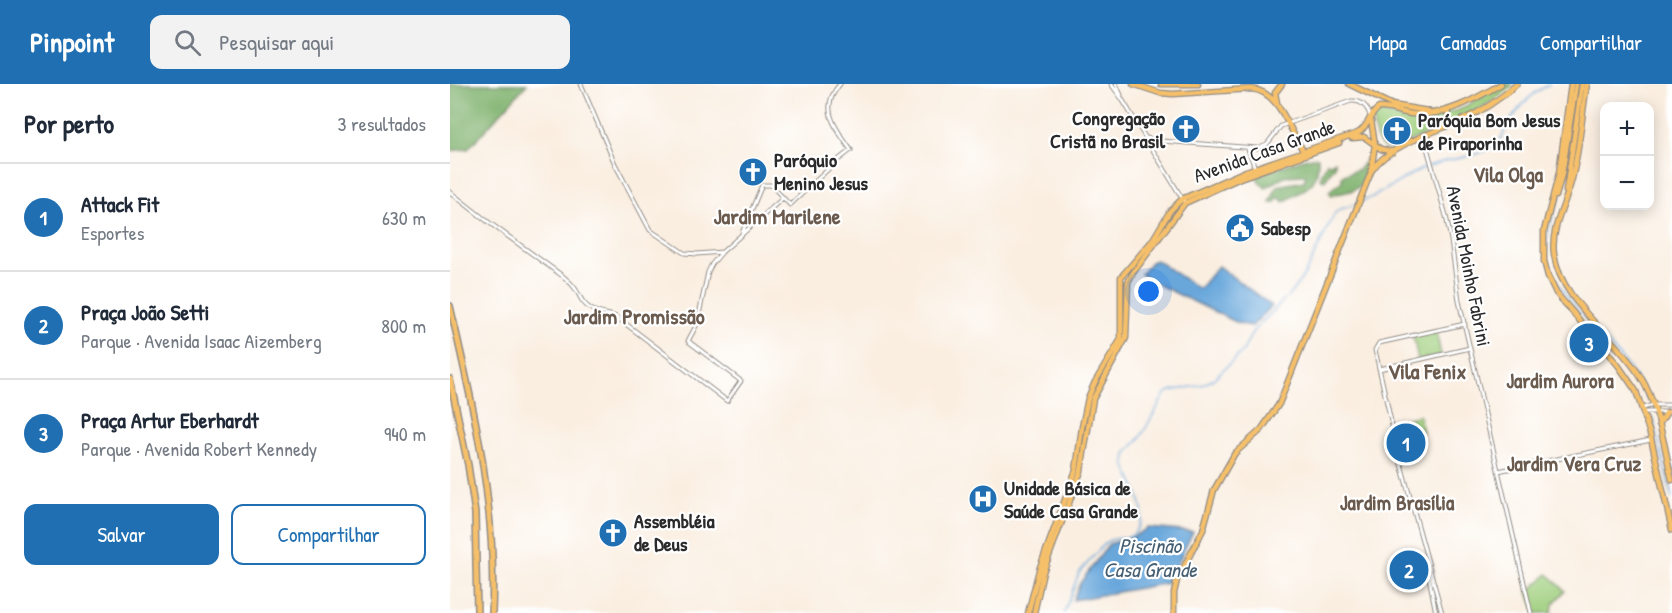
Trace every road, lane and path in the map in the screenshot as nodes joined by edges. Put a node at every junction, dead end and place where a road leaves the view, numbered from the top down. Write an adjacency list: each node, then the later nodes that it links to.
1 (581, 84): 41 (street)
2 (840, 84): 36 (street)
3 (1111, 84): 18 (street)
4 (1116, 84): 18 (street)
5 (1133, 84): 17 (main road)
6 (1161, 84): 16 (main road)
7 (1198, 84): 16 (main road)
8 (1282, 84): 19 (main road)
9 (1349, 84): 21 (main road)
10 (1501, 84): 20 (main road)
11 (1517, 84): 24 (main road)
12 (1571, 84): 39 (main road)
13 (1576, 84): 39 (main road)
14 (1582, 84): 38 (main road)
15 (1587, 84): 38 (main road)
16 (1177, 85): 17 (main road)
17 (1185, 94): 19 (main road)
18 (1122, 99): 26 (street)
19 (1278, 107): 23 (main road)
20 (1447, 110): 21 (main road); 24 (main road)
21 (1434, 112): 22 (main road)
22 (1371, 118): 23 (street); 28 (main road); 32 (main road, Avenida Casa Grande)
23 (1287, 123): 30 (street); 32 (main road)
24 (1442, 129): 25 (main road)
25 (1424, 137): 31 (main road); 46 (street, Avenida Moinho Fabrini)
26 (1146, 138): 27 (street); 29 (street)
27 (1161, 141): 29 (street); 30 (street)
28 (1375, 144): 31 (main road, Avenida Casa Grande); 32 (main road, Avenida Casa Grande); 34 (main road)
29 (1150, 147): 37 (street)
30 (1248, 149): 33 (street)
31 (1393, 152): 34 (main road)
32 (1305, 153): 33 (main road, Avenida Casa Grande); 37 (main road, Avenida Casa Grande)
33 (1255, 168): 37 (main road, Avenida Casa Grande)
34 (1371, 172): 65 (main road)
35 (451, 193): 41 (street)
36 (783, 198): 40 (street); 40 (street)
37 (1183, 201): 42 (main road, Avenida Casa Grande); 43 (main road, Avenida Casa Grande)
38 (1564, 202): 50 (main road)
39 (1551, 205): 52 (main road)
40 (740, 236): 41 (street)
41 (722, 252)
42 (1123, 275): 43 (main road); 44 (main road, Avenida Casa Grande)
43 (1128, 282): 44 (main road); 64 (main road)
44 (1121, 284): 63 (main road, Avenida Casa Grande)
45 (450, 306): 62 (highway)
46 (1465, 324): 47 (street, Avenida Moinho Fabrini); 48 (street)
47 (1470, 348): 48 (street); 57 (street, Avenida Moinho Fabrini)
48 (1379, 369): 60 (street)
49 (450, 379): 61 (highway)
50 (1653, 405): 51 (street); 52 (street); 53 (main road)
51 (1672, 405)
52 (1643, 410): 53 (street); 56 (main road)
53 (1655, 412): 54 (street); 55 (main road)
54 (1669, 412): 55 (main road)
55 (1659, 424): 58 (main road)
56 (1651, 440): 57 (street); 59 (main road)
57 (1498, 471): 68 (street, Avenida Moinho Fabrini)
58 (1672, 480)
59 (1672, 530)
60 (1425, 553): 66 (street); 67 (street)
61 (477, 613)
62 (492, 613)
63 (1028, 613)
64 (1034, 613)
65 (1174, 613)
66 (1436, 613)
67 (1442, 613)
68 (1531, 613)

